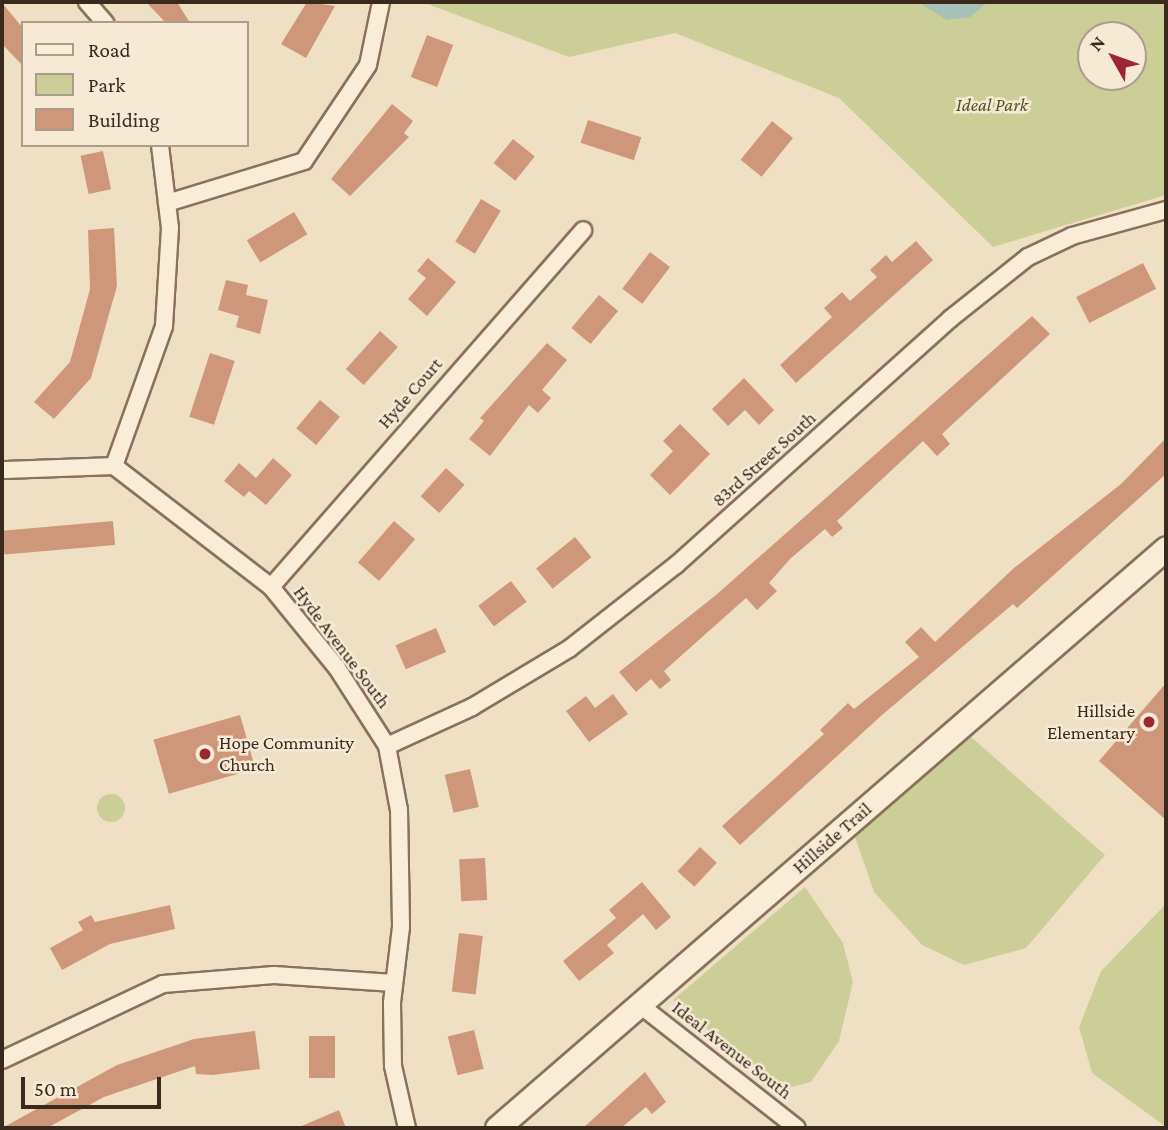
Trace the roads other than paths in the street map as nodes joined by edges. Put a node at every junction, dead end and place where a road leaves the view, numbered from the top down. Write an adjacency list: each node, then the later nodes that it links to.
1 (87, 2): 3 (street)
2 (381, 2): 5 (street)
3 (104, 21)
4 (160, 147): 5 (street)
5 (167, 203): 8 (street)
6 (1166, 210): 12 (street, 83rd Street South)
7 (583, 230): 11 (street, Hyde Court)
8 (114, 466): 9 (street); 11 (street, Hyde Avenue South)
9 (2, 470)
10 (1166, 548): 14 (street, Hillside Trail)
11 (271, 587): 12 (street, Hyde Avenue South)
12 (387, 746): 13 (street, Hyde Avenue South)
13 (394, 983): 15 (street); 16 (street, Hyde Avenue South)
14 (640, 1005): 17 (street, Hillside Trail); 18 (street, Ideal Avenue South)
15 (2, 1060)
16 (407, 1128)
17 (497, 1128)
18 (797, 1128)

